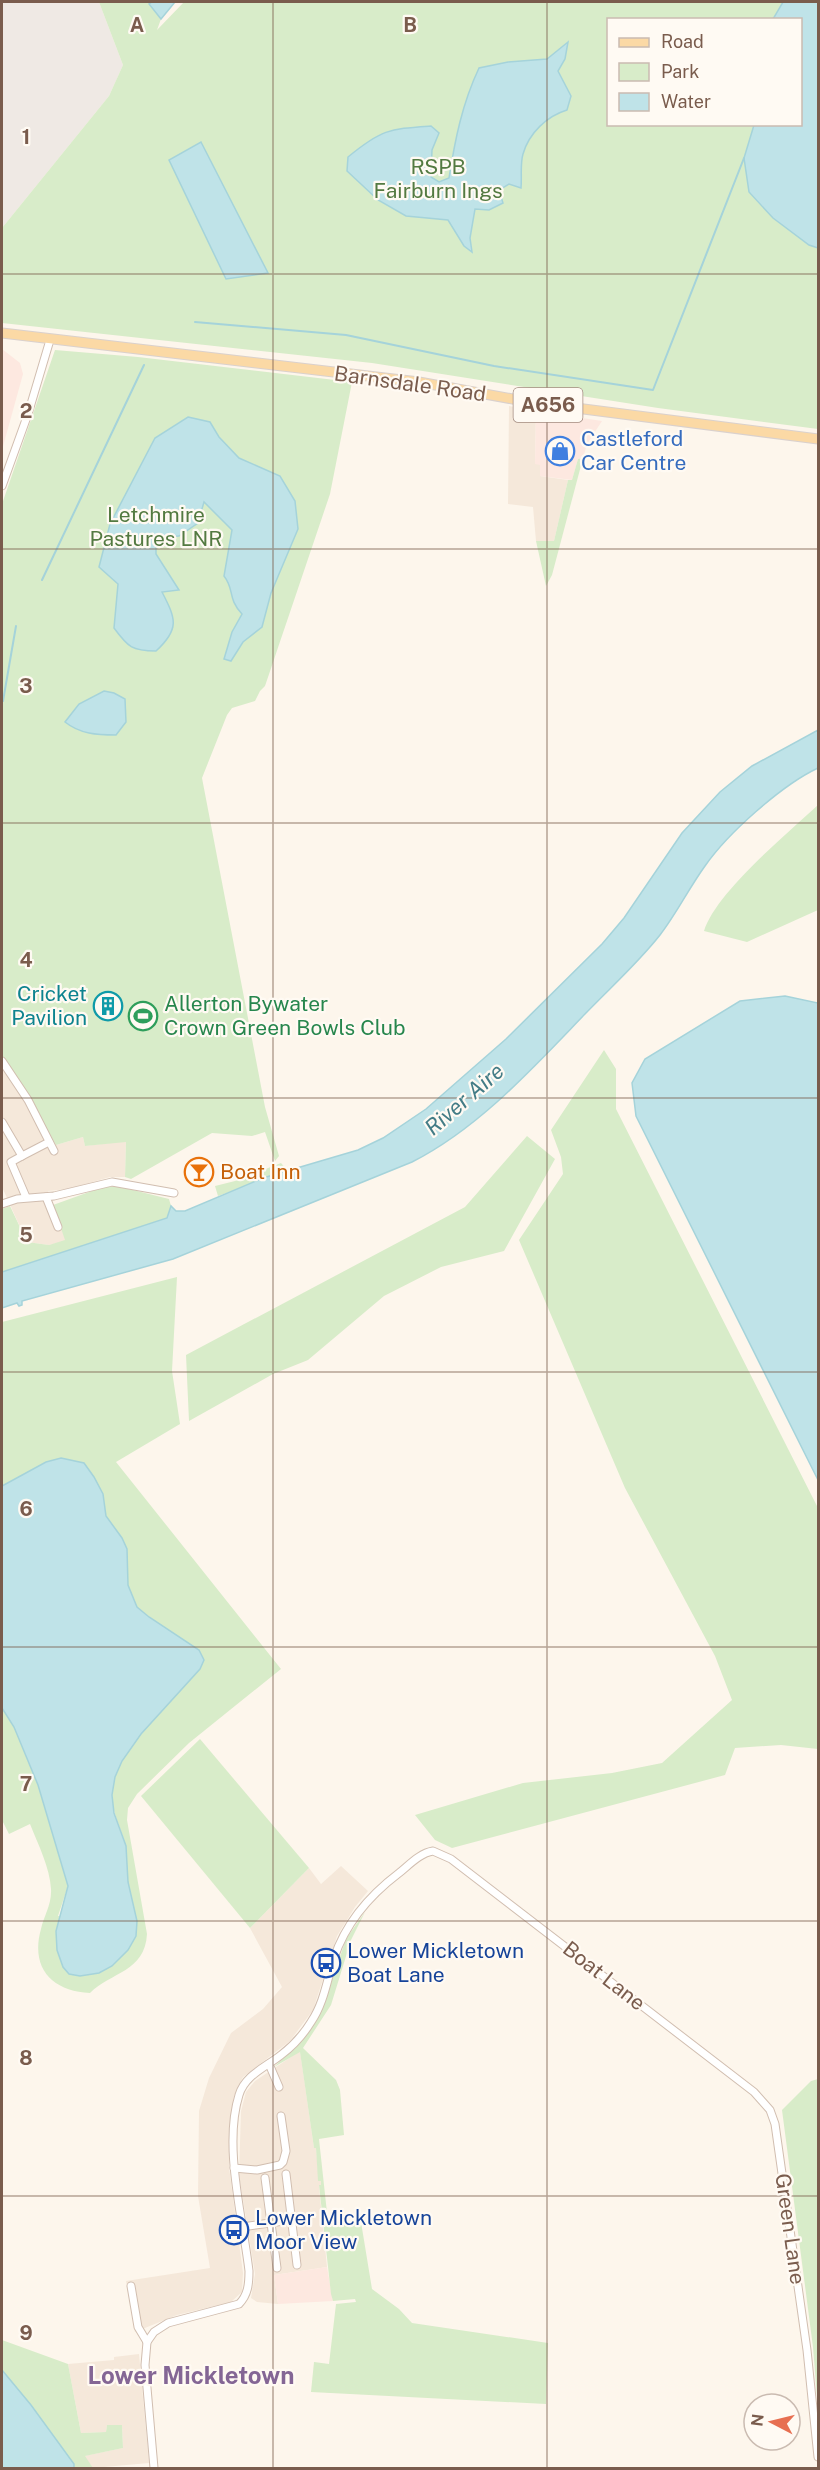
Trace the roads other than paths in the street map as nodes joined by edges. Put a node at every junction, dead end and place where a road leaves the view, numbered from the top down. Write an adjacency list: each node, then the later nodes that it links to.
1 (2, 333): 2 (main road, Barnsdale Road / A656)
2 (50, 340): 3 (main road, Barnsdale Road / A656); 4 (street)
3 (819, 439)
4 (2, 486)
5 (2, 1061): 7 (street)
6 (2, 1122): 9 (street)
7 (49, 1142): 8 (street); 9 (street)
8 (54, 1151)
9 (22, 1156): 11 (street)
10 (174, 1193): 12 (street)
11 (26, 1197): 12 (street); 13 (street)
12 (46, 1197): 14 (street)
13 (2, 1204)
14 (58, 1227)
15 (269, 2064): 16 (street); 17 (street, Boat Lane); 19 (street)
16 (279, 2087)
17 (770, 2110): 29 (street, Green Lane)
18 (281, 2116): 19 (street)
19 (234, 2168): 24 (street)
20 (286, 2174): 22 (street)
21 (265, 2178): 23 (street)
22 (291, 2220): 23 (street); 25 (street)
23 (271, 2223): 24 (street); 26 (street)
24 (242, 2227): 28 (street)
25 (297, 2265)
26 (277, 2268)
27 (131, 2286): 28 (street)
28 (147, 2342): 30 (street)
29 (819, 2457)
30 (154, 2469)

